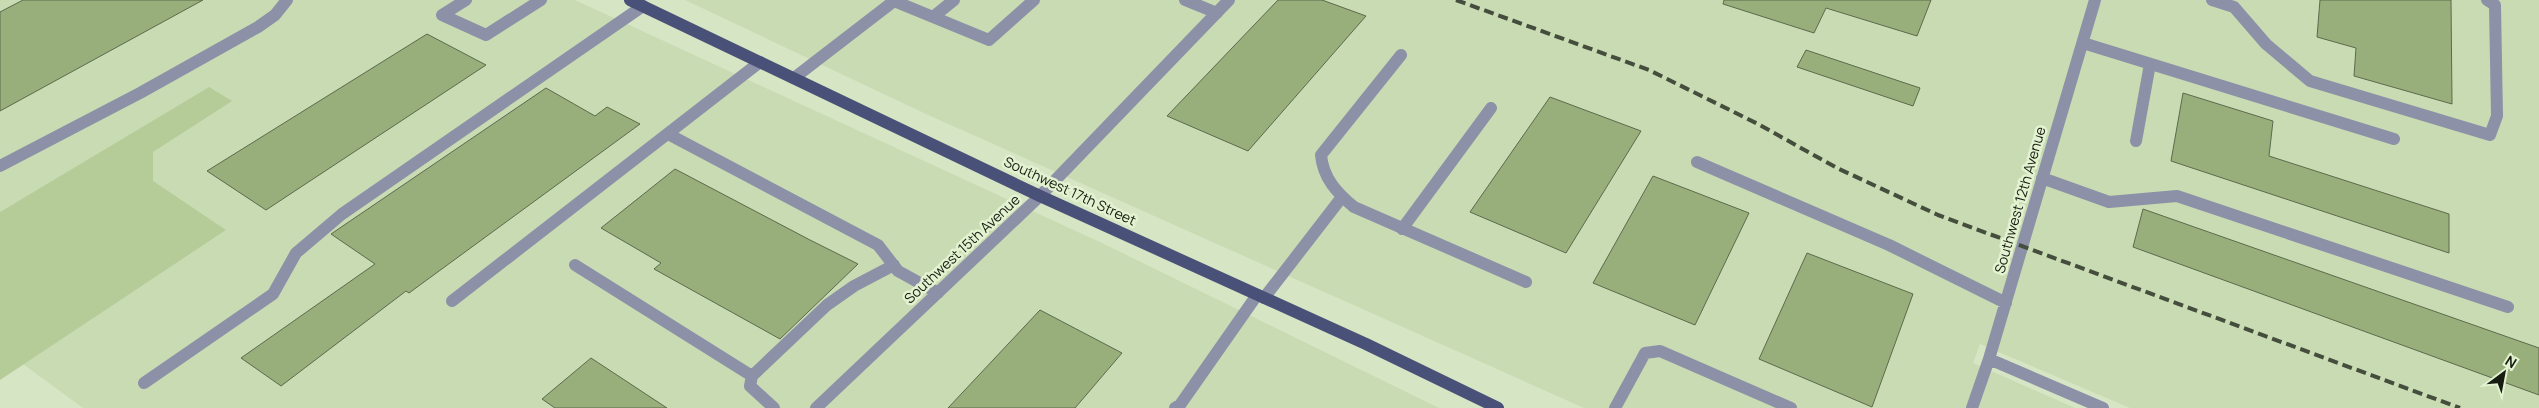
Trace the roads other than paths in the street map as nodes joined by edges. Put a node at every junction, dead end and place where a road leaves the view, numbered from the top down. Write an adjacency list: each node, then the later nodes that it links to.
1 (287, 0): 25 (street)
2 (466, 0): 3 (street)
3 (541, 0)
4 (630, 0): 12 (main road, Southwest 17th Street)
5 (954, 0): 14 (street)
6 (1034, 0): 14 (street)
7 (1185, 0): 13 (street)
8 (1229, 0): 13 (street, Southwest 15th Avenue)
9 (2095, 0): 15 (street, Southwest 12th Avenue)
10 (2212, 0): 11 (street)
11 (2487, 0)
12 (643, 6): 17 (main road, Southwest 17th Street); 40 (street)
13 (1217, 13): 27 (street, Southwest 15th Avenue)
14 (933, 17): 19 (street)
15 (2083, 43): 18 (street); 26 (street, Southwest 12th Avenue)
16 (1400, 54): 28 (street)
17 (760, 62): 19 (main road, Southwest 17th Street); 21 (street)
18 (2150, 64): 22 (street); 23 (street)
19 (794, 78): 27 (main road, Southwest 17th Street)
20 (1491, 108): 29 (street)
21 (668, 134): 31 (street); 35 (street)
22 (2394, 139)
23 (2136, 142)
24 (1696, 162): 36 (street)
25 (0, 166)
26 (2042, 178): 36 (street, Southwest 12th Avenue); 37 (street)
27 (1040, 196): 33 (street, Southwest 15th Avenue); 34 (main road, Southwest 17th Street)
28 (1342, 197): 29 (street); 34 (street)
29 (1402, 229): 32 (street)
30 (575, 265): 39 (street)
31 (894, 265): 33 (street); 39 (street)
32 (1526, 282)
33 (938, 292): 42 (street, Southwest 15th Avenue)
34 (1261, 297): 43 (street); 44 (main road, Southwest 17th Street)
35 (452, 301)
36 (2006, 303): 38 (street, Southwest 12th Avenue)
37 (2508, 307)
38 (1989, 359): 47 (street, Southwest 12th Avenue); 48 (street)
39 (752, 376): 41 (street)
40 (144, 384)
41 (774, 408)
42 (816, 408)
43 (1175, 408)
44 (1498, 408)
45 (1615, 408): 46 (street)
46 (1791, 408)
47 (1972, 408)
48 (2102, 408)

